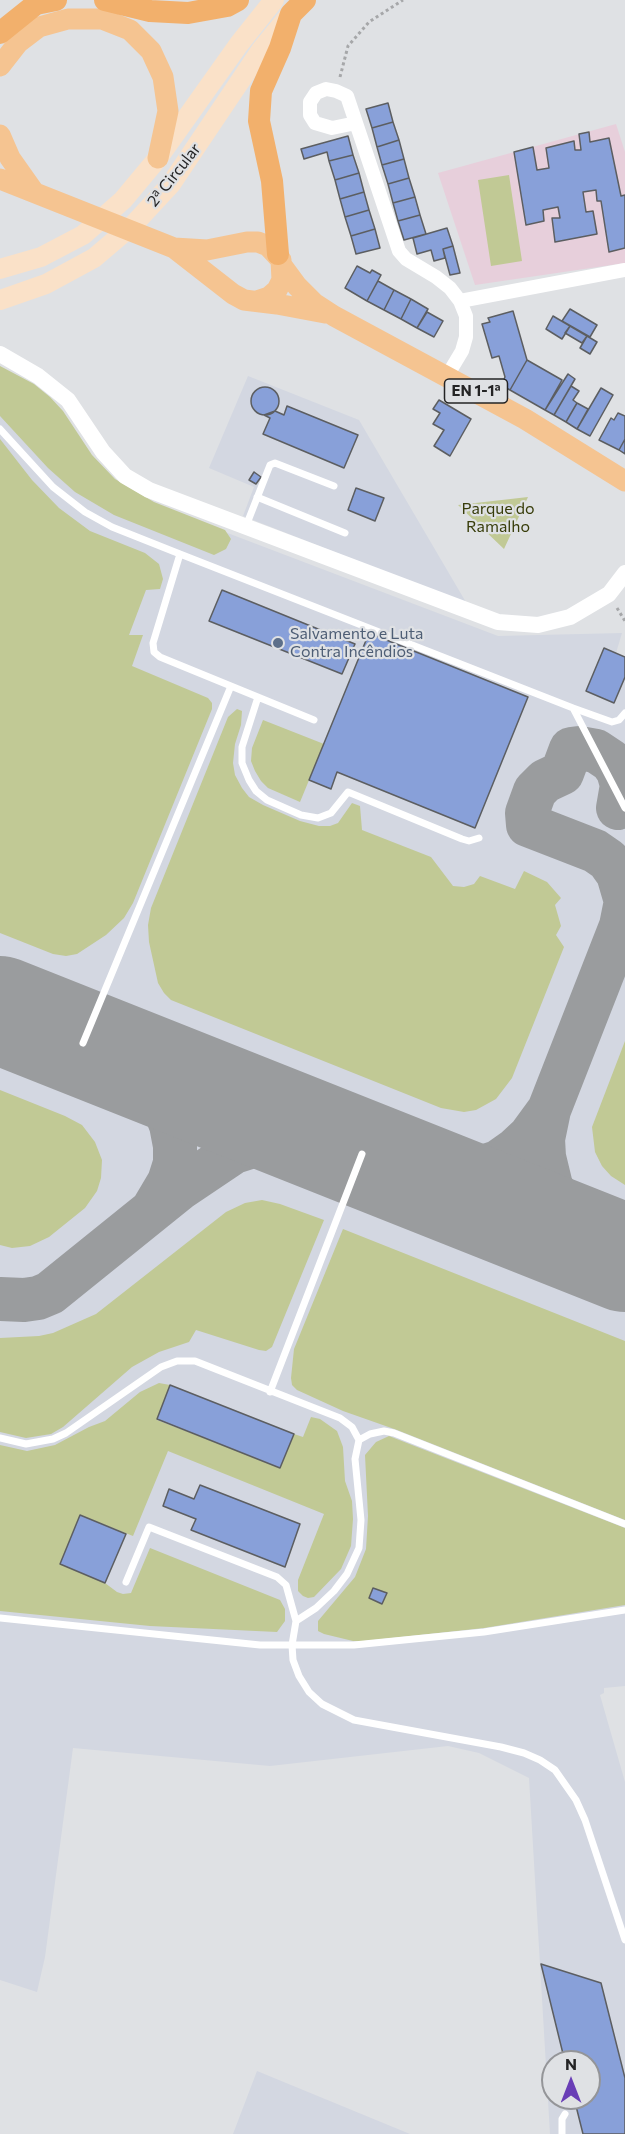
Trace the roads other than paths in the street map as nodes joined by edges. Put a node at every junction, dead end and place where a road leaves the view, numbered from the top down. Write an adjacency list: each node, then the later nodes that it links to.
1 (56, 0): 5 (highway)
2 (105, 0): 3 (highway)
3 (238, 0)
4 (290, 5): 9 (main road, 2ª Circular); 13 (highway); 16 (main road, 2ª Circular)
5 (0, 33)
6 (0, 66): 9 (main road)
7 (356, 123): 7 (street); 17 (street)
8 (0, 135): 11 (main road)
9 (158, 158): 14 (main road, 2ª Circular)
10 (0, 179): 11 (main road, EN 1-1ª)
11 (43, 196): 12 (main road, EN 1-1ª)
12 (174, 248): 13 (main road, EN 1-1ª); 18 (main road, EN 1-1ª)
13 (280, 260): 18 (main road); 19 (main road, EN 1-1ª)
14 (0, 269)
15 (625, 270): 17 (street)
16 (0, 300)
17 (460, 300): 21 (street)
18 (257, 301): 19 (main road, EN 1-1ª)
19 (334, 315): 21 (main road, EN 1-1ª)
20 (0, 354): 26 (street)
21 (447, 376): 23 (main road, EN 1-1ª)
22 (0, 429): 28 (lane)
23 (621, 483)
24 (334, 486): 25 (lane)
25 (257, 496): 26 (lane); 27 (lane)
26 (246, 526): 29 (street)
27 (345, 533)
28 (180, 554): 30 (lane); 32 (lane)
29 (625, 573)
30 (231, 686): 31 (lane); 37 (lane)
31 (258, 697): 34 (lane); 36 (lane)
32 (573, 708): 33 (lane); 35 (lane)
33 (625, 713)
34 (314, 720)
35 (625, 808)
36 (479, 838)
37 (83, 1043)
38 (362, 1154): 39 (lane)
39 (270, 1392): 40 (lane); 41 (lane)
40 (0, 1438)
41 (359, 1440): 42 (lane); 46 (lane)
42 (625, 1524)
43 (126, 1582): 46 (lane)
44 (625, 1610): 47 (lane)
45 (0, 1618): 47 (lane)
46 (296, 1620): 47 (lane)
47 (292, 1645): 48 (lane)
48 (625, 1940)
49 (566, 2114): 50 (lane)
50 (562, 2134)

